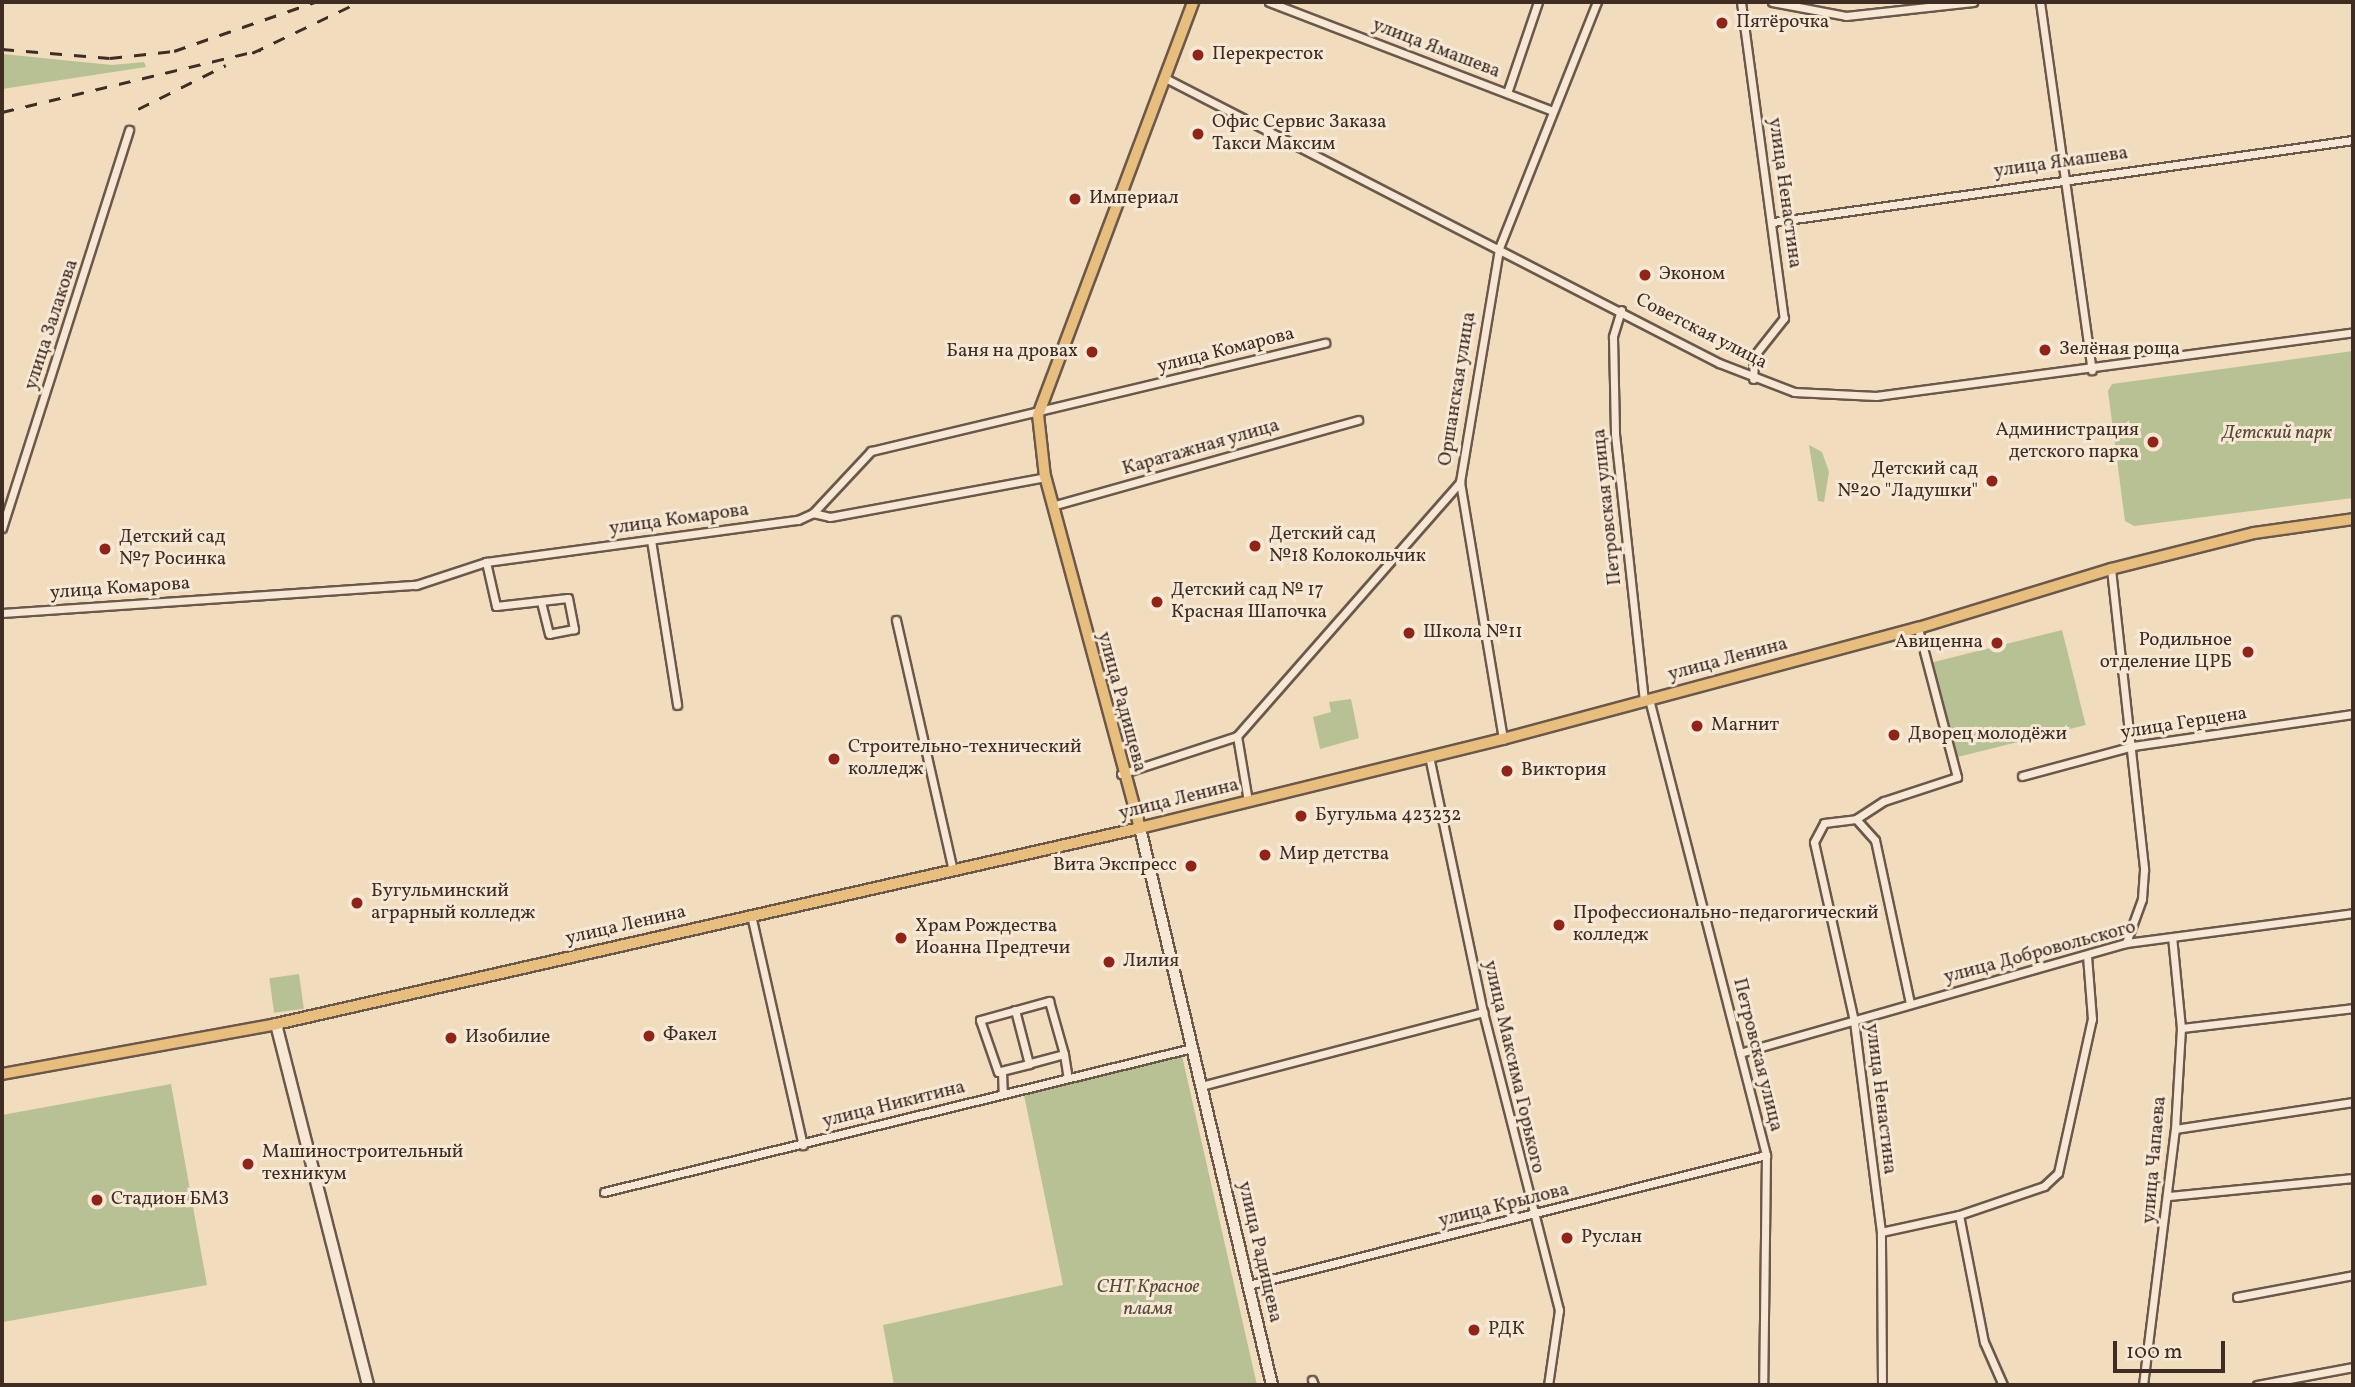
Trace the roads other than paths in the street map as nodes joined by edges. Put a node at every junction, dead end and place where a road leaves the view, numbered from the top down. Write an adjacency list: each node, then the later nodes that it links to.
1 (1193, 2): 9 (main road, улица Радищева)
2 (1269, 2): 10 (street, улица Ямашева)
3 (1538, 2): 10 (street)
4 (1597, 2): 11 (street, Оршанская улица)
5 (1741, 2): 15 (street, улица Ненастина)
6 (1772, 2): 7 (street)
7 (1973, 2)
8 (2040, 2): 14 (street)
9 (1167, 79): 16 (street, Советская улица); 22 (main road, улица Радищева)
10 (1507, 93): 11 (street, улица Ямашева)
11 (1553, 111): 16 (street, Оршанская улица)
12 (129, 130): 29 (street, улица Залакова)
13 (2353, 141): 14 (street, улица Ямашева)
14 (2064, 178): 15 (street, улица Ямашева); 20 (street)
15 (1773, 222): 21 (street, улица Ненастина)
16 (1499, 248): 17 (street, Советская улица); 25 (street, Оршанская улица)
17 (1621, 310): 21 (street, Советская улица); 37 (street, Петровская улица)
18 (2353, 332): 20 (street, Советская улица)
19 (1325, 342): 22 (street, улица Комарова)
20 (2092, 370): 21 (street, Советская улица)
21 (1753, 379)
22 (1038, 415): 24 (main road, улица Радищева); 27 (street, улица Комарова)
23 (1358, 420): 26 (street, Каратажная улица)
24 (1045, 477): 26 (main road, улица Радищева); 27 (street)
25 (1460, 482): 40 (street, Оршанская улица); 41 (street)
26 (1052, 506): 44 (main road, улица Радищева)
27 (813, 513): 30 (street, улица Комарова)
28 (2353, 519): 32 (main road, улица Ленина)
29 (2, 528)
30 (651, 540): 31 (street, улица Комарова); 38 (street)
31 (486, 562): 33 (street); 34 (street, улица Комарова)
32 (2110, 569): 36 (main road, улица Ленина); 42 (street)
33 (541, 601): 33 (street)
34 (2, 613)
35 (896, 620): 49 (street)
36 (1918, 628): 37 (main road, улица Ленина); 47 (street)
37 (1647, 700): 41 (main road, улица Ленина); 63 (street, Петровская улица)
38 (677, 705)
39 (2353, 714): 42 (street, улица Герцена)
40 (1237, 736): 44 (street); 46 (street)
41 (1503, 739): 43 (main road, улица Ленина)
42 (2133, 746): 45 (street, улица Герцена); 53 (street)
43 (1429, 755): 46 (main road, улица Ленина); 58 (street, улица Максима Горького)
44 (1121, 774): 48 (main road, улица Радищева)
45 (2022, 776)
46 (1248, 801): 48 (main road, улица Ленина)
47 (1856, 819): 55 (street); 59 (street, улица Ненастина)
48 (1140, 828): 49 (main road, улица Ленина); 62 (street, улица Радищева)
49 (953, 870): 51 (main road, улица Ленина)
50 (2353, 913): 52 (street, улица Добровольского)
51 (751, 915): 60 (main road, улица Ленина); 73 (street)
52 (2172, 937): 53 (street, улица Добровольского); 61 (street, улица Чапаева)
53 (2126, 943): 54 (street, улица Добровольского)
54 (2087, 956): 55 (street, улица Добровольского); 78 (street)
55 (1910, 1003): 59 (street, улица Добровольского)
56 (2353, 1009): 61 (street)
57 (1014, 1010): 64 (street); 65 (street); 66 (street)
58 (1483, 1012): 69 (street); 79 (street, улица Максима Горького)
59 (1854, 1021): 63 (street, улица Добровольского); 80 (street, улица Ненастина)
60 (276, 1024): 67 (main road, улица Ленина); 85 (street)
61 (2180, 1028): 72 (street, улица Чапаева)
62 (1192, 1048): 68 (street, улица Никитина); 69 (street, улица Радищева)
63 (1740, 1053): 74 (street, Петровская улица)
64 (1064, 1054): 65 (street); 68 (street)
65 (1029, 1064): 66 (street)
66 (998, 1072): 70 (street)
67 (2, 1073)
68 (1068, 1078): 70 (street, улица Никитина)
69 (1201, 1086): 82 (street, улица Радищева)
70 (1003, 1094): 73 (street, улица Никитина)
71 (2353, 1102): 72 (street)
72 (2175, 1129): 77 (street, улица Чапаева)
73 (803, 1145): 76 (street, улица Никитина)
74 (1766, 1155): 79 (street, улица Крылова); 88 (street, Петровская улица)
75 (2353, 1178): 77 (street)
76 (604, 1192)
77 (2169, 1196): 91 (street, улица Чапаева)
78 (1959, 1215): 80 (street); 90 (street)
79 (1532, 1216): 82 (street, улица Крылова); 87 (street, улица Максима Горького)
80 (1881, 1232): 89 (street, улица Ненастина)
81 (2353, 1275): 83 (street)
82 (1248, 1285): 86 (street, улица Радищева)
83 (2237, 1297)
84 (2353, 1367): 92 (street)
85 (368, 1385)
86 (1272, 1385)
87 (1548, 1385)
88 (1763, 1385)
89 (1882, 1385)
90 (2003, 1385)
91 (2143, 1385)
92 (2258, 1385)

